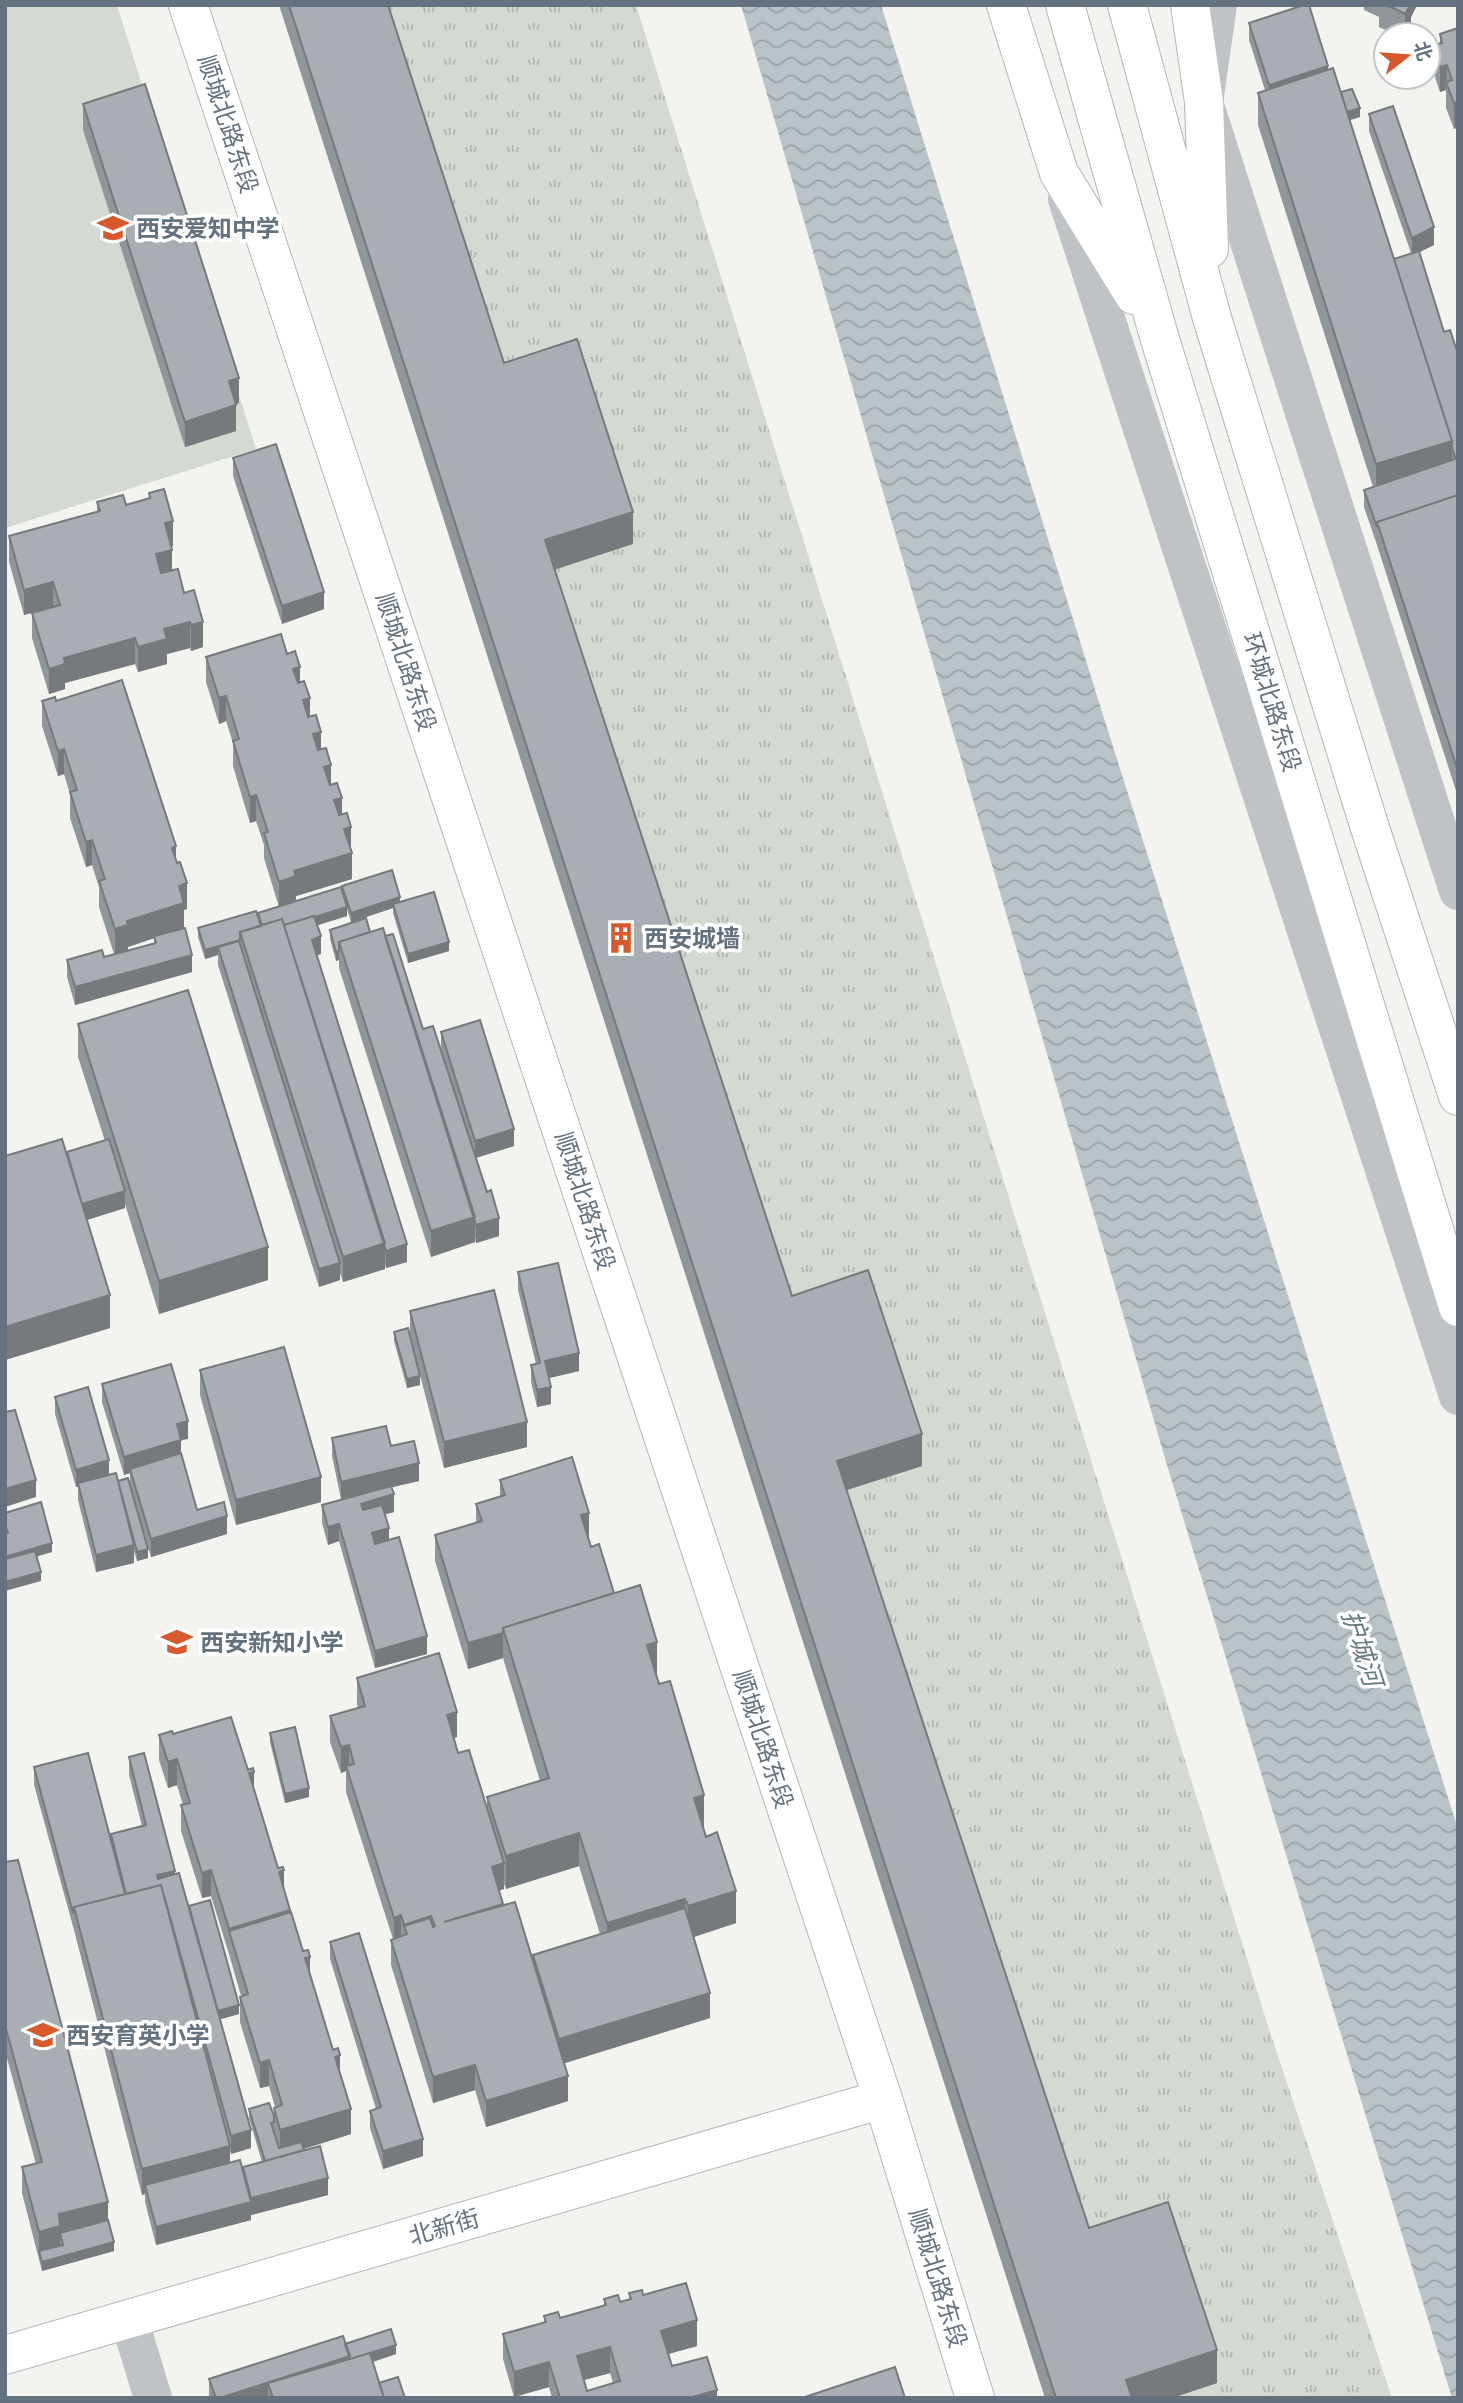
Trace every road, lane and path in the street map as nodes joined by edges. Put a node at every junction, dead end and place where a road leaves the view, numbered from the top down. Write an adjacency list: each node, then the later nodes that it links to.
1 (188, 5): 15 (street, 顺城北路东段)
2 (1006, 5): 8 (street)
3 (1065, 5): 10 (street, 环城北路东段)
4 (1127, 5): 9 (street)
5 (1190, 5): 7 (street)
6 (1218, 5): 7 (street)
7 (1204, 102): 9 (street); 11 (street)
8 (1059, 173): 10 (street); 14 (street)
9 (1212, 318): 12 (street)
10 (1159, 336): 13 (street, 环城北路东段)
11 (1458, 891)
12 (1458, 1096)
13 (1458, 1307)
14 (1458, 1396)
15 (883, 2099): 16 (street, 北新街); 19 (street, 顺城北路东段)
16 (129, 2319): 17 (street, 北新街); 18 (street)
17 (5, 2355)
18 (153, 2398)
19 (975, 2398)

